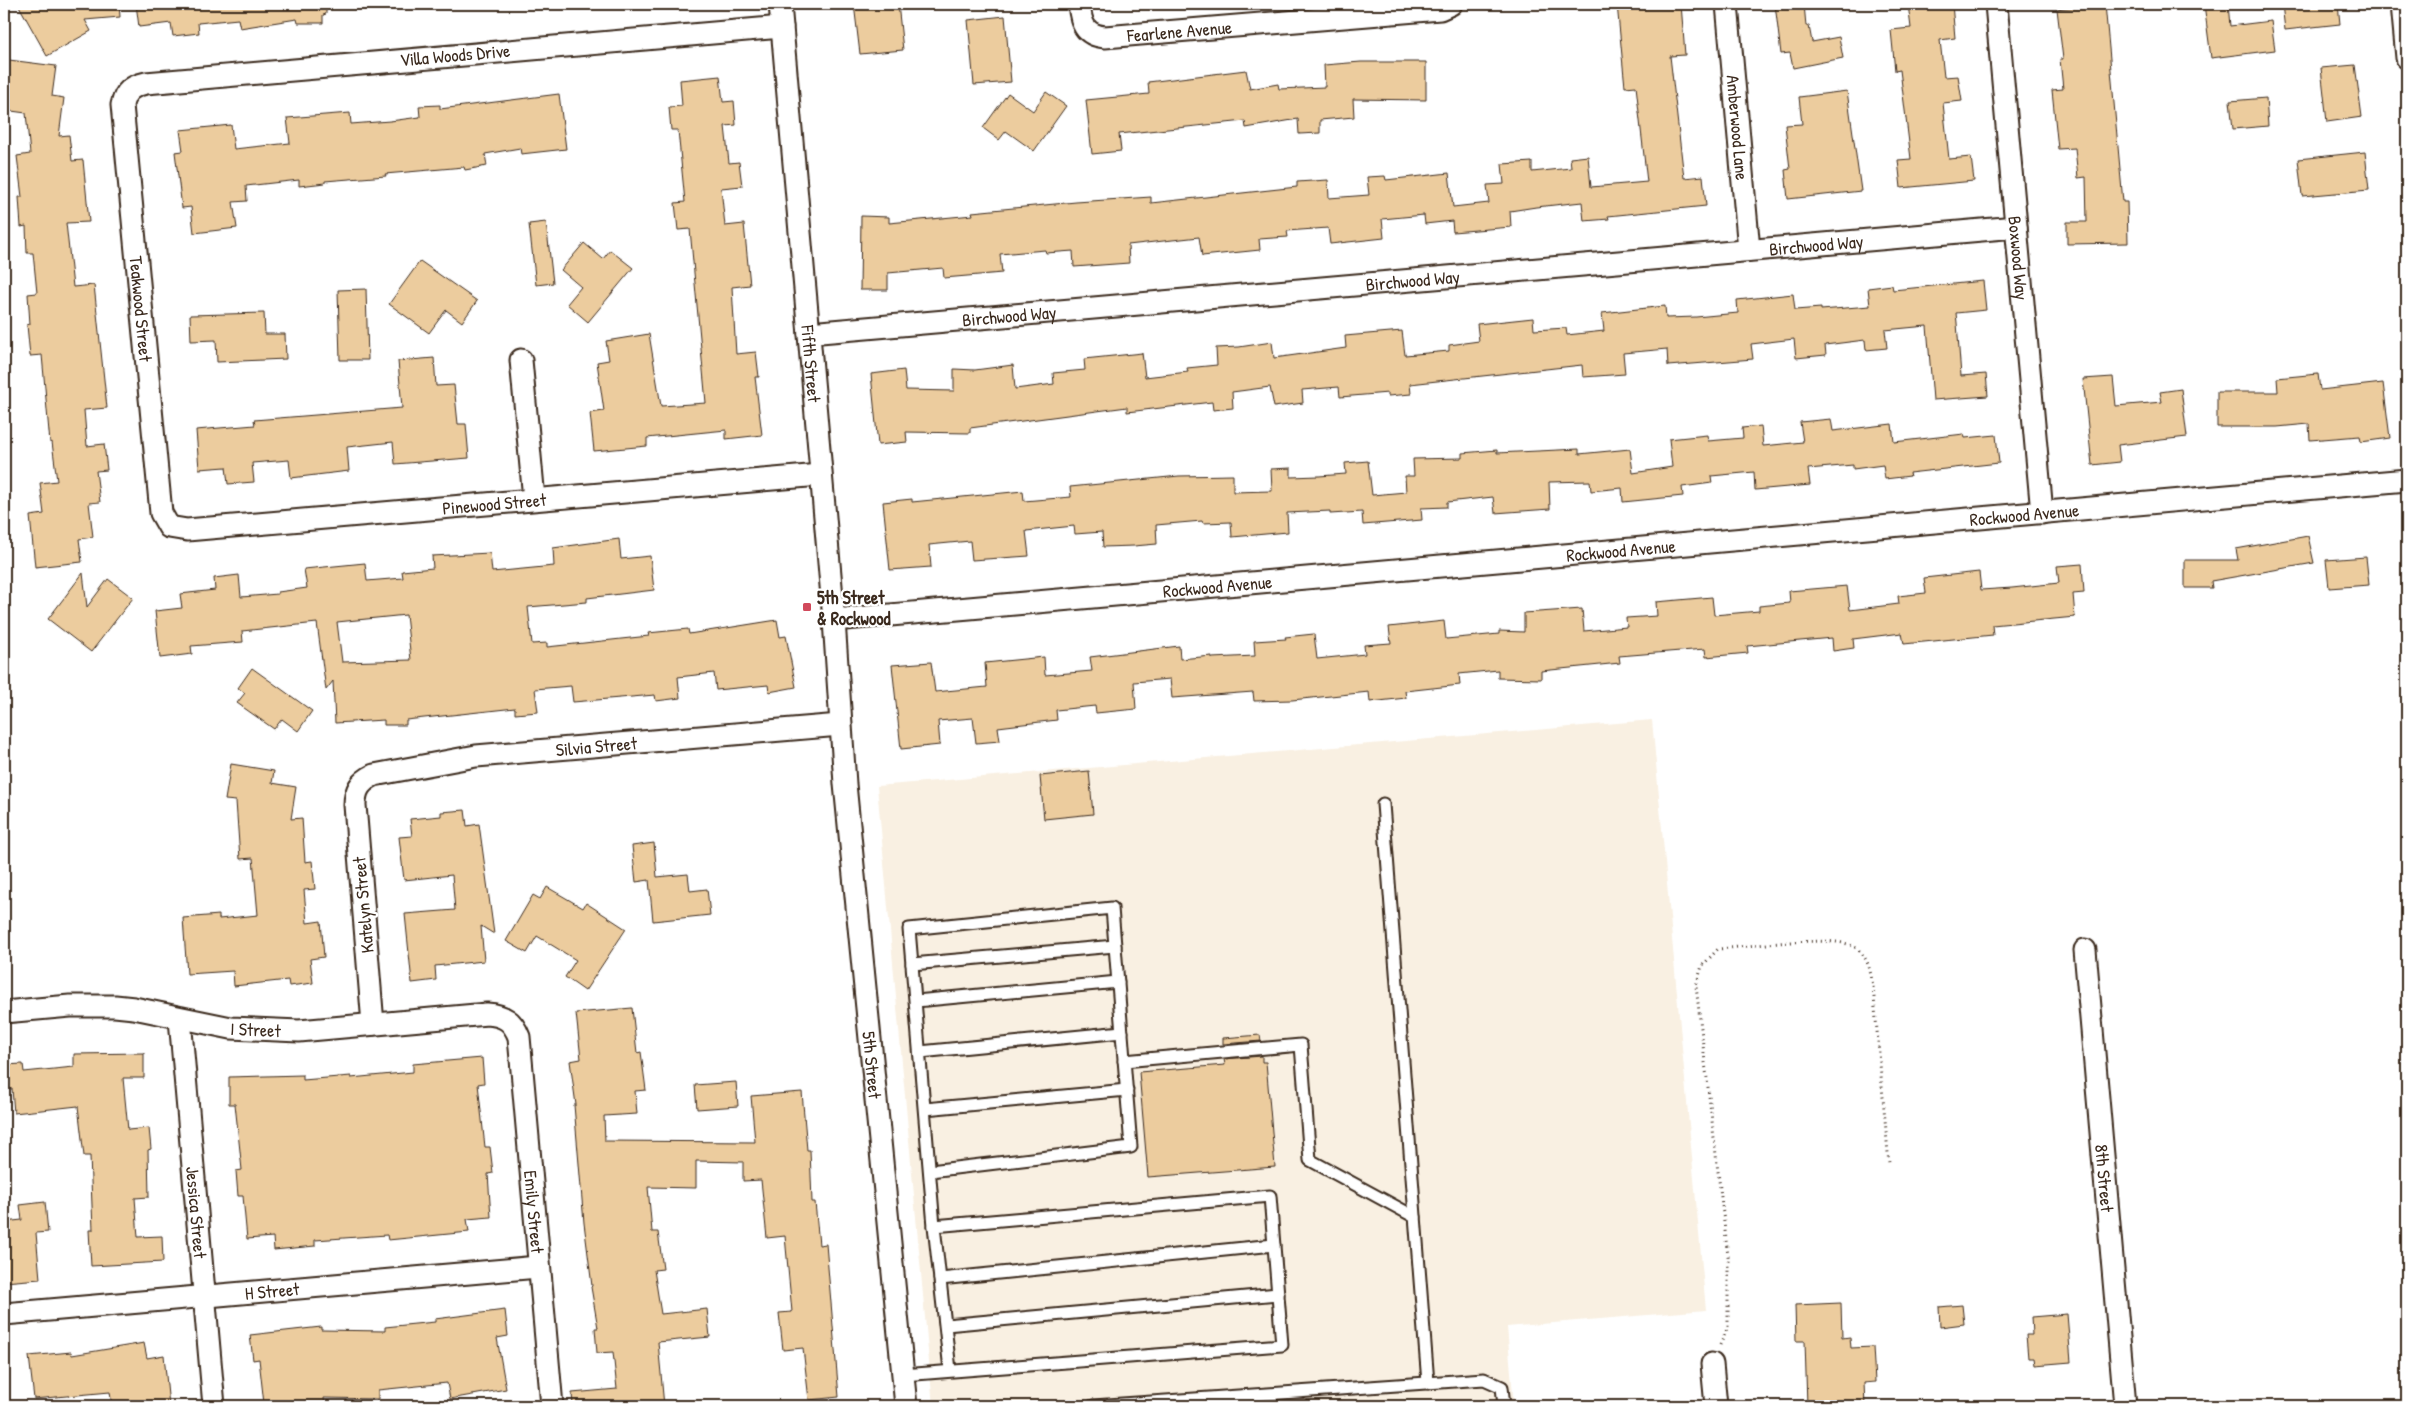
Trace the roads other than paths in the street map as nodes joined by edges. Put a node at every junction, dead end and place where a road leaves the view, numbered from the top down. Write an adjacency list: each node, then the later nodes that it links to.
1 (780, 4): 7 (street, Fifth Street)
2 (1079, 4): 3 (street, Fearlene Avenue)
3 (1451, 4)
4 (1727, 4): 11 (street, Amberwood Lane)
5 (1996, 4): 10 (street, Boxwood Way)
6 (2402, 4): 8 (street)
7 (782, 27): 9 (street, Villa Woods Drive); 12 (street, Fifth Street)
8 (2407, 58)
9 (129, 89): 18 (street, Teakwood Street)
10 (2016, 227): 11 (street, Birchwood Way); 17 (street, Boxwood Way)
11 (1749, 250): 12 (street, Birchwood Way)
12 (808, 333): 14 (street, Fifth Street)
13 (521, 360): 16 (street)
14 (820, 475): 16 (street, Pinewood Street); 19 (street, Fifth Street)
15 (2407, 480): 17 (street, Rockwood Avenue)
16 (534, 499): 18 (street, Pinewood Street)
17 (2042, 513): 19 (street, Rockwood Avenue)
18 (169, 527)
19 (834, 620): 20 (street, Fifth Street)
20 (840, 725): 21 (street, Silvia Street); 49 (street, 5th Street)
21 (358, 786): 31 (street, Katelyn Street)
22 (1383, 804): 38 (lane)
23 (1115, 946): 25 (lane); 25 (lane); 26 (lane)
24 (2085, 950): 57 (street, 8th Street)
25 (912, 964): 27 (lane)
26 (1118, 982): 27 (lane); 32 (lane)
27 (916, 1000): 33 (lane)
28 (4, 1012): 29 (street, I Street)
29 (180, 1019): 31 (street, I Street); 44 (street, Jessica Street)
30 (508, 1019): 31 (street, I Street); 41 (street, Emily Street)
31 (373, 1024)
32 (1122, 1032): 33 (lane); 34 (lane)
33 (920, 1052): 36 (lane)
34 (1124, 1060): 35 (lane); 38 (lane)
35 (1126, 1090): 36 (lane); 37 (lane)
36 (925, 1109): 37 (lane)
37 (930, 1171): 39 (lane)
38 (1415, 1217): 50 (lane)
39 (934, 1226): 40 (lane); 42 (lane)
40 (1274, 1244): 42 (lane); 43 (lane)
41 (538, 1267): 44 (street, H Street); 52 (street, Emily Street)
42 (940, 1279): 46 (lane)
43 (1278, 1294): 46 (lane); 48 (lane)
44 (204, 1296): 45 (street, H Street); 51 (street, Jessica Street)
45 (4, 1314)
46 (946, 1325): 48 (lane)
47 (1712, 1364): 56 (street)
48 (950, 1370): 49 (lane)
49 (903, 1375): 53 (street, 5th Street)
50 (1428, 1383): 54 (lane); 55 (lane)
51 (214, 1406)
52 (552, 1406)
53 (906, 1406)
54 (1093, 1406)
55 (1504, 1406)
56 (1716, 1406)
57 (2125, 1406)

